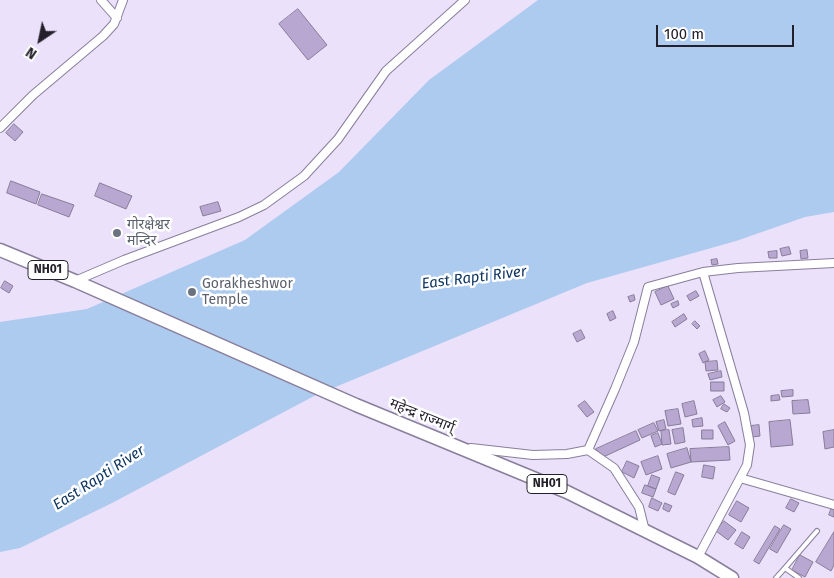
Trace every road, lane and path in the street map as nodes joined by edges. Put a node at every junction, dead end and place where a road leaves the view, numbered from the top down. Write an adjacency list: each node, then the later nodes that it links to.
1 (123, 0): 4 (street)
2 (465, 0): 9 (street)
3 (103, 1): 4 (street)
4 (117, 18): 5 (street)
5 (0, 128)
6 (0, 250): 9 (highway, NH01)
7 (834, 263): 8 (street)
8 (703, 272): 11 (street); 12 (street)
9 (75, 281): 10 (highway, महेन्द्र राज्मार्ग् / NH01)
10 (459, 447): 11 (street); 14 (highway, महेन्द्र राज्मार्ग् / NH01)
11 (588, 450): 14 (street)
12 (740, 478): 13 (street); 16 (street)
13 (834, 504)
14 (645, 531): 16 (highway, महेन्द्र राज्मार्ग् / NH01)
15 (816, 531): 17 (lane)
16 (698, 558): 18 (highway, महेन्द्र राज्मार्ग् / NH01)
17 (785, 568): 19 (lane); 20 (lane)
18 (732, 578)
19 (776, 578)
20 (799, 578)

